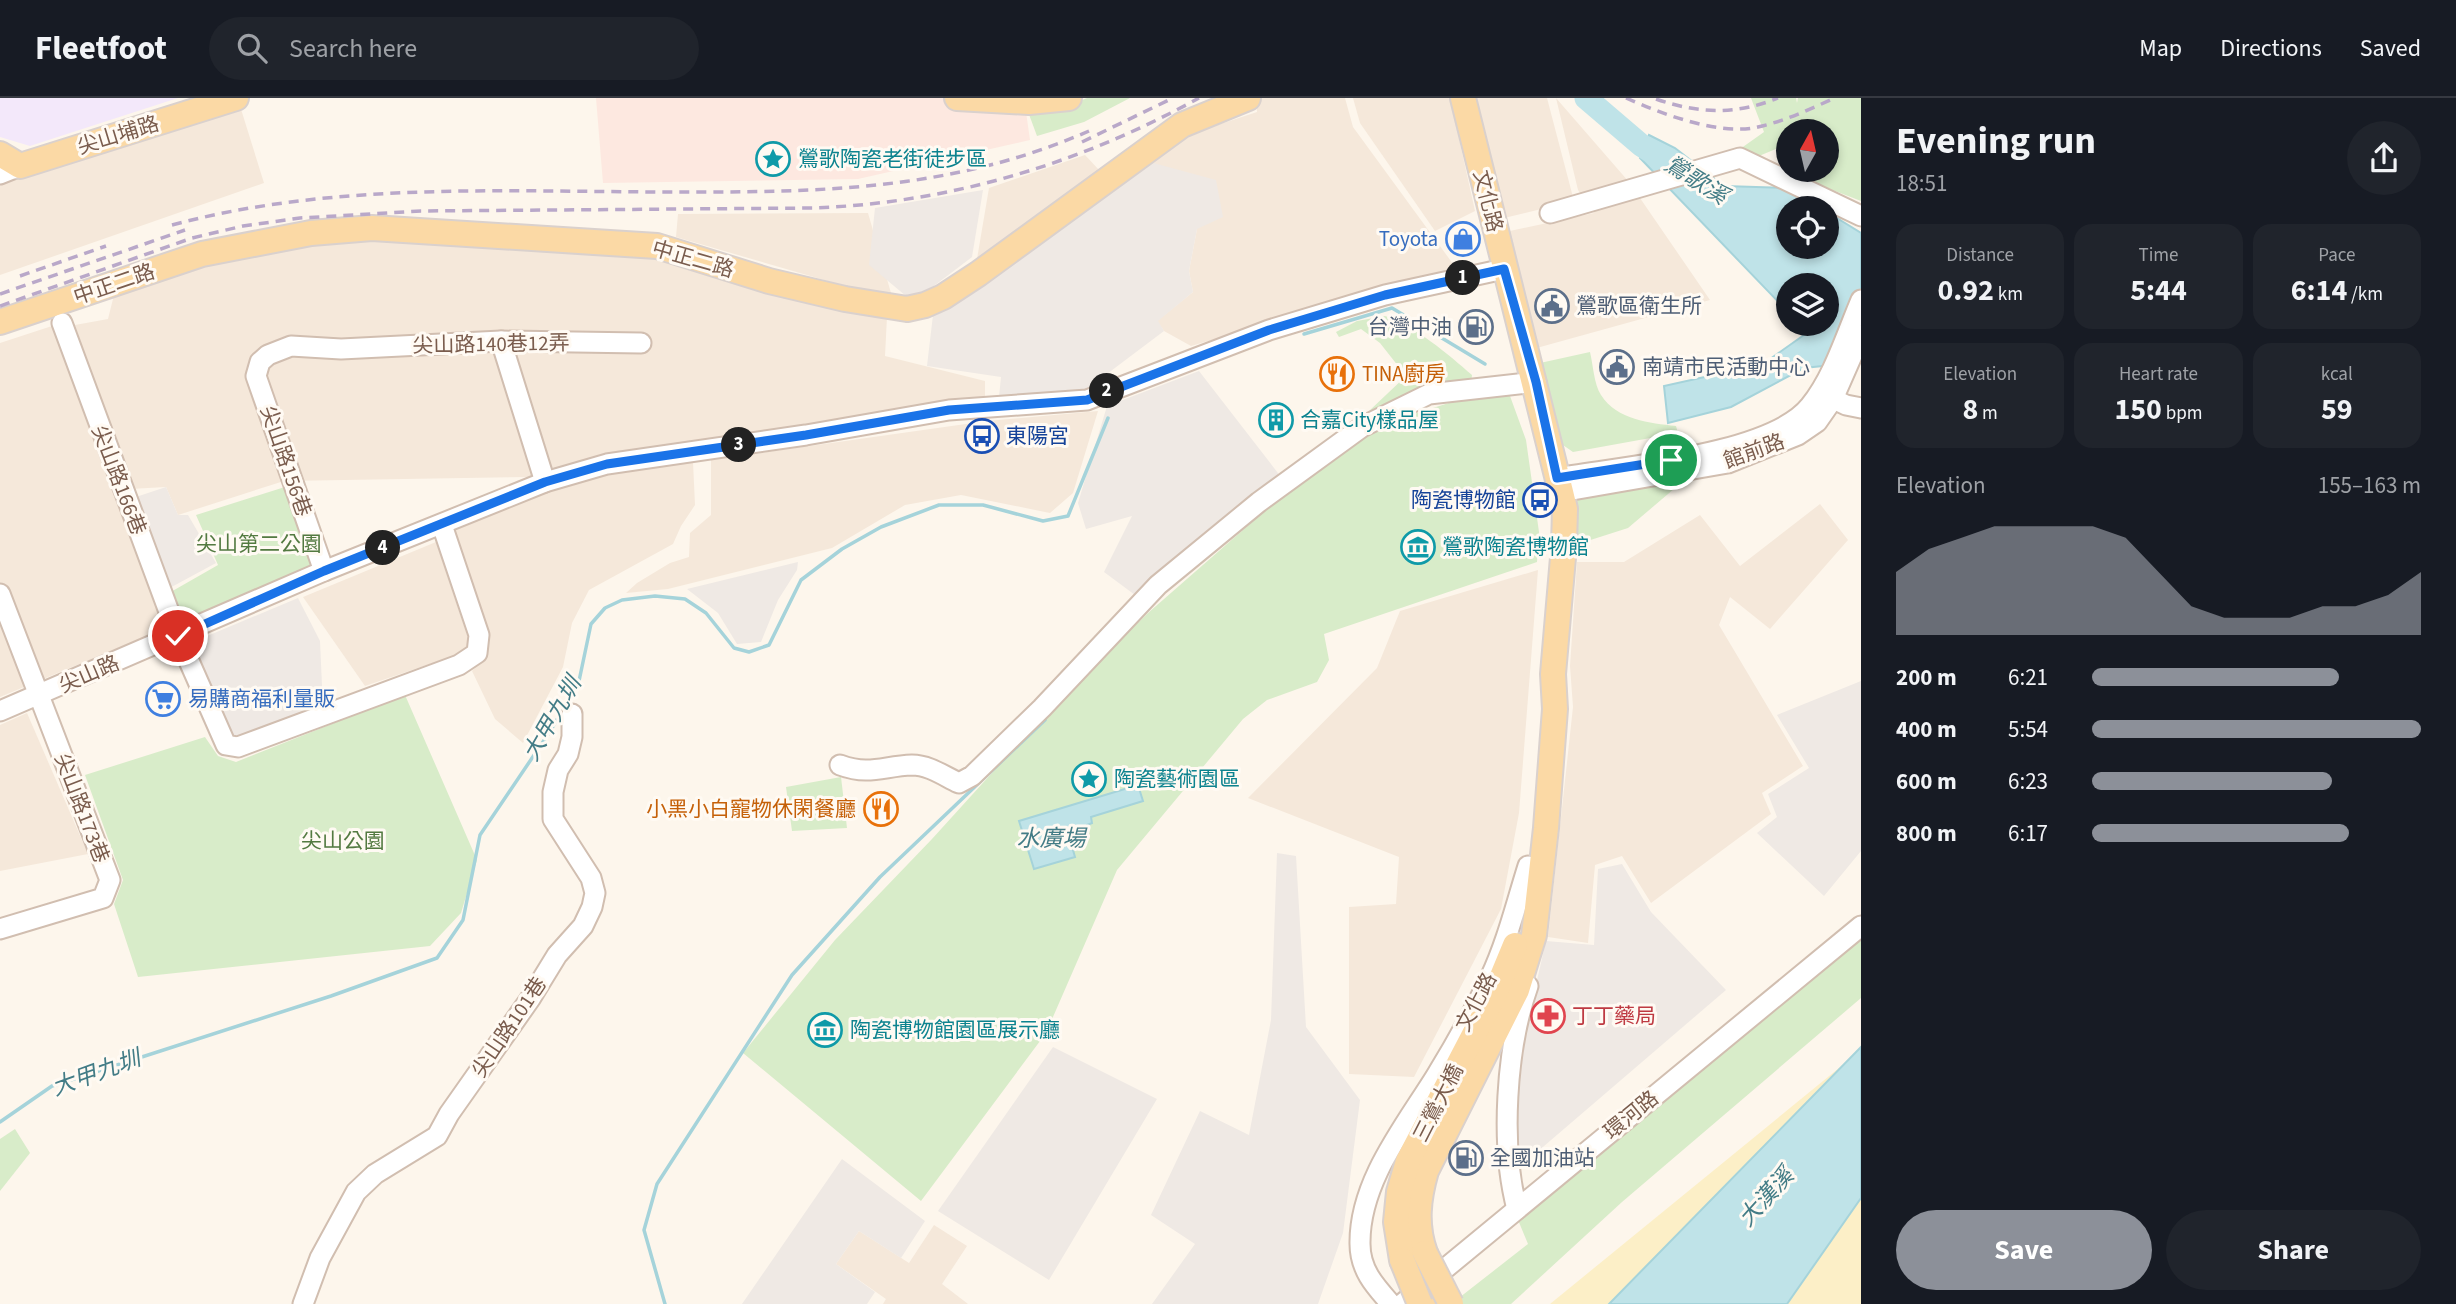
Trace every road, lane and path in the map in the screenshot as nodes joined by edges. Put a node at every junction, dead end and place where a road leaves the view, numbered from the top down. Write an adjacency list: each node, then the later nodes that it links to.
1 (236, 98): 6 (main road, 尖山埔路)
2 (957, 98): 3 (main road)
3 (1069, 98)
4 (1248, 98): 11 (main road, 中正二路)
5 (1463, 98): 9 (main road, 文化路)
6 (7, 164)
7 (1550, 213): 8 (street)
8 (1861, 216)
9 (1504, 269): 17 (main road, 文化路); 20 (street, 尖山路)
10 (1861, 300): 18 (street)
11 (0, 322)
12 (62, 323): 25 (street, 尖山路166巷)
13 (1861, 335): 18 (street)
14 (501, 341): 15 (street, 尖山路140巷12弄); 16 (street, 尖山路140巷12弄); 20 (street)
15 (641, 343)
16 (268, 355): 23 (street, 尖山路156巷)
17 (1536, 382): 21 (main road, 文化路); 29 (street)
18 (1829, 389): 19 (street); 21 (street, 館前路)
19 (1861, 408)
20 (545, 482): 22 (street, 尖山路)
21 (1559, 485): 30 (main road, 文化路)
22 (442, 525): 23 (street, 尖山路); 25 (street, 尖山路166巷)
23 (324, 571): 25 (street, 尖山路)
24 (0, 594): 26 (street)
25 (178, 636): 26 (street, 尖山路)
26 (39, 695): 27 (street, 尖山路); 32 (street, 尖山路173巷)
27 (0, 711)
28 (572, 714): 36 (street, 尖山路101巷)
29 (840, 765)
30 (1535, 869): 33 (street); 34 (main road, 三鶯大橋); 37 (street, 文化路)
31 (1861, 926): 33 (street, 環河路)
32 (0, 929)
33 (1517, 1209): 35 (street, 環河路)
34 (1413, 1257): 35 (main road, 三鶯大橋, bridge); 39 (main road, 三鶯大橋, bridge)
35 (1426, 1298): 38 (street, 環河路)
36 (303, 1304)
37 (1391, 1304)
38 (1402, 1304)
39 (1451, 1304)

